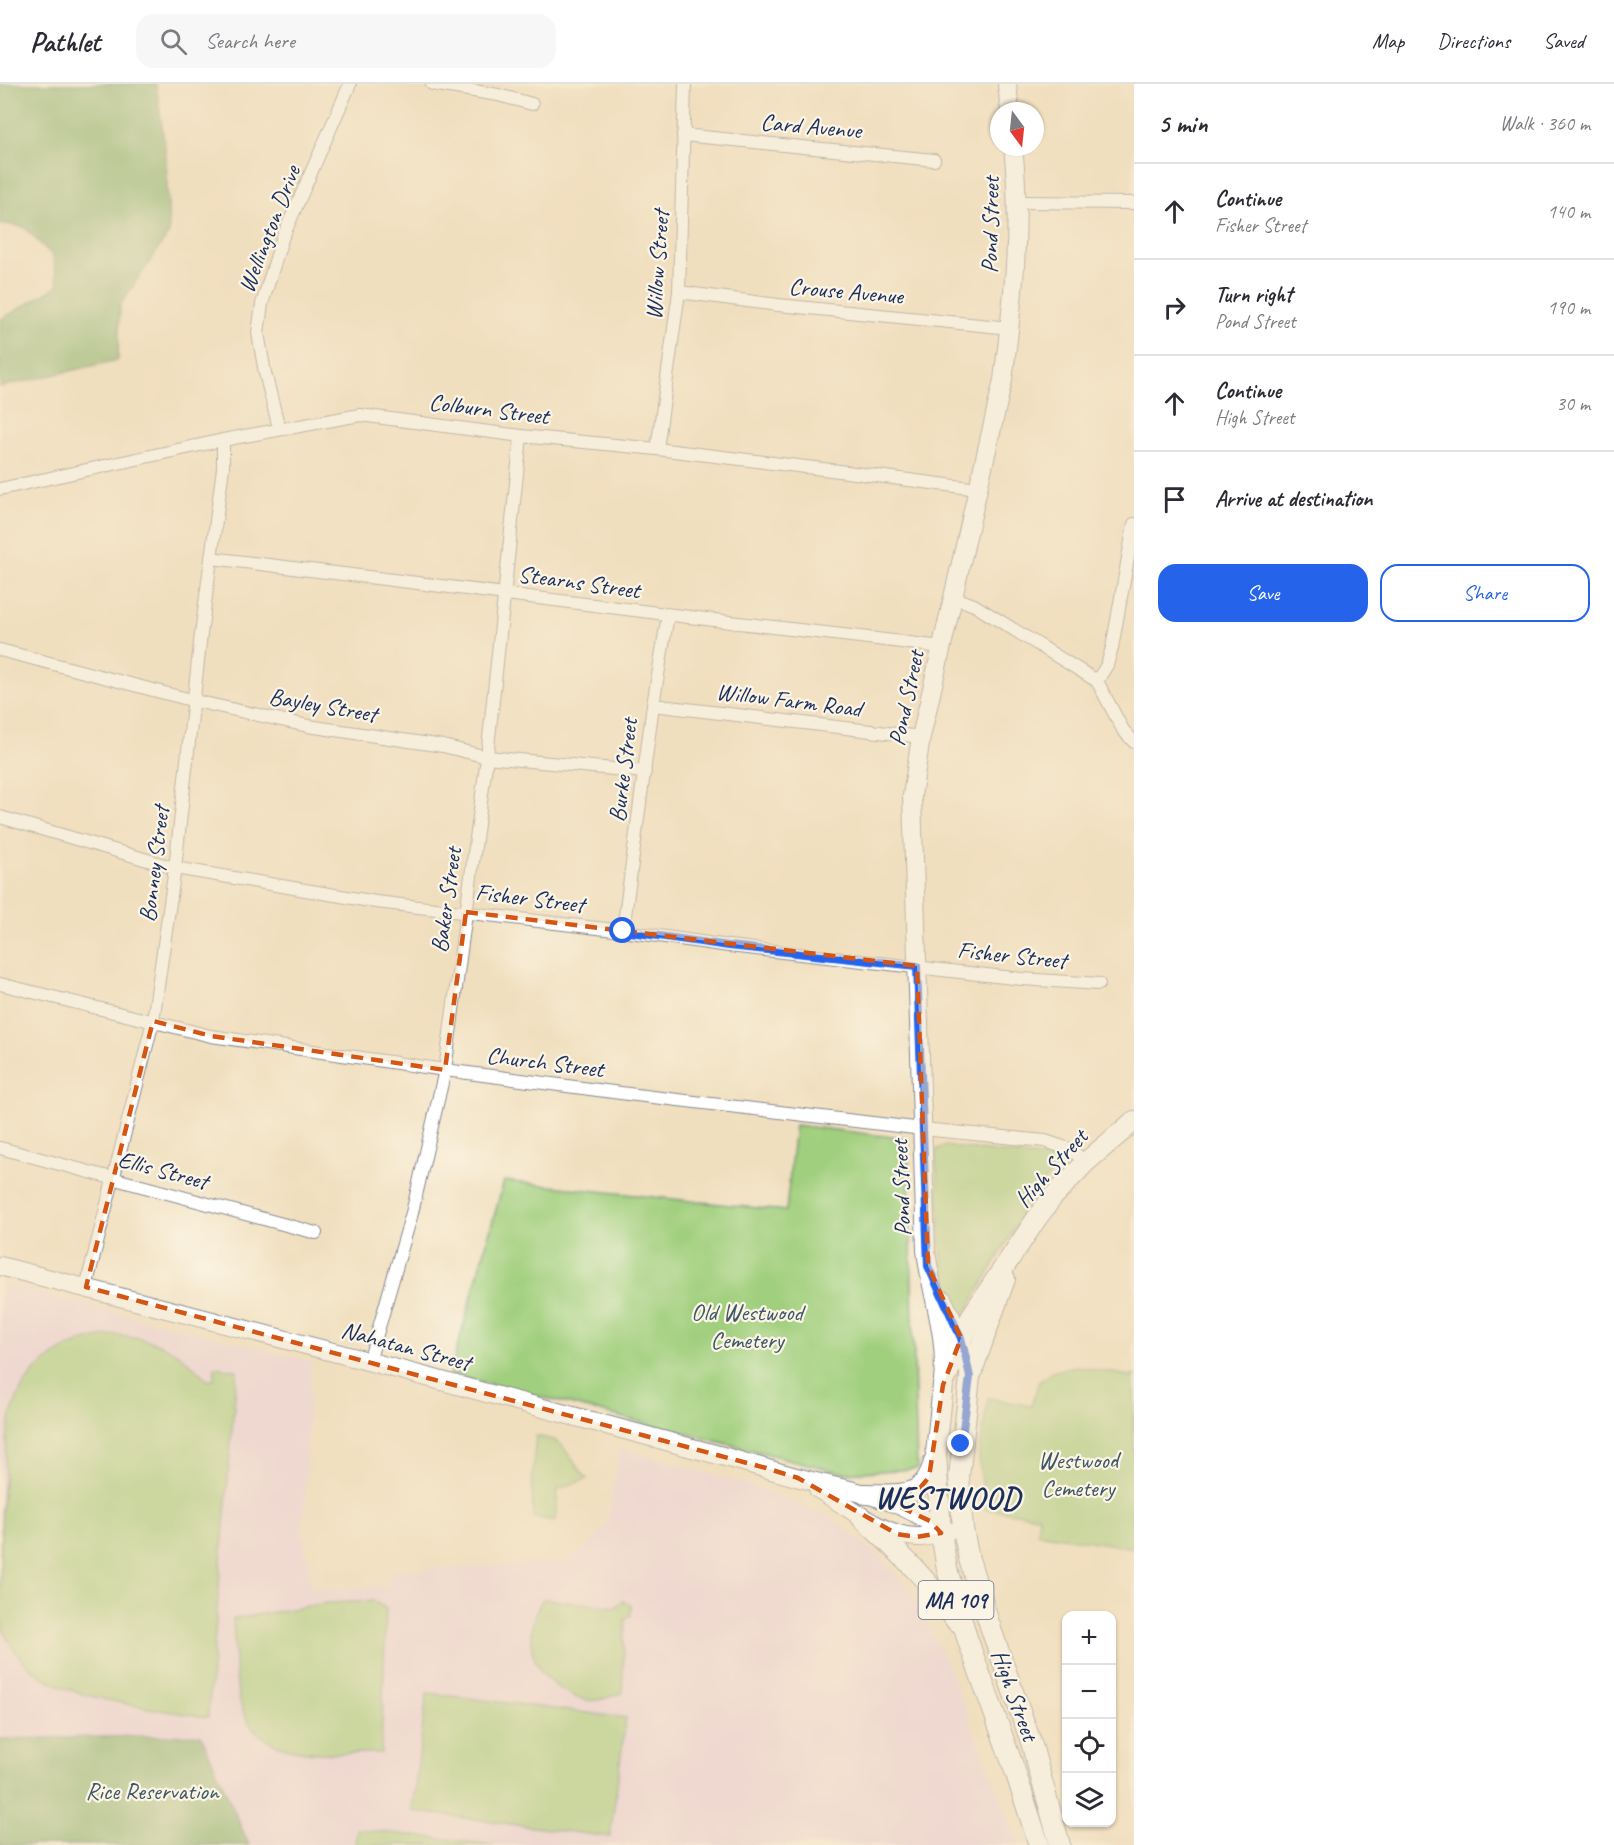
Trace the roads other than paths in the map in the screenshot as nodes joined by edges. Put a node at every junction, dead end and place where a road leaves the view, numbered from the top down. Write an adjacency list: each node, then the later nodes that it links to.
1 (350, 84): 14 (street, Wellington Drive)
2 (432, 84): 6 (street)
3 (685, 84): 7 (street, Willow Street)
4 (1006, 84): 5 (street)
5 (1009, 102)
6 (532, 104)
7 (683, 135): 9 (street, Card Avenue); 12 (street, Willow Street)
8 (1014, 156): 10 (street, Pond Street)
9 (934, 160)
10 (1018, 202): 11 (street); 13 (street, Pond Street)
11 (1134, 203)
12 (679, 292): 13 (street, Crouse Avenue); 17 (street, Willow Street)
13 (1010, 328): 19 (street, Pond Street)
14 (279, 428): 15 (street, Colburn Street); 16 (street, Colburn Street)
15 (521, 436): 17 (street, Colburn Street); 22 (street, Baker Street)
16 (223, 440): 18 (street, Colburn Street); 21 (street, Bonney Street)
17 (657, 449): 19 (street, Colburn Street)
18 (0, 489)
19 (978, 489): 23 (street, Pond Street)
20 (1134, 524): 27 (street)
21 (211, 558): 22 (street, Stearns Street); 28 (street, Bonney Street)
22 (505, 593): 24 (street, Stearns Street); 32 (street, Baker Street)
23 (953, 597): 25 (street, Pond Street); 27 (street)
24 (668, 615): 25 (street, Stearns Street); 29 (street, Burke Street)
25 (941, 647): 30 (street, Pond Street)
26 (0, 651): 28 (street, Bayley Street)
27 (1097, 681): 31 (street)
28 (195, 701): 32 (street, Bayley Street); 35 (street, Bonney Street)
29 (653, 705): 30 (street, Willow Farm Road); 33 (street, Burke Street)
30 (921, 737): 38 (street, Pond Street)
31 (1134, 742)
32 (487, 757): 33 (street, Bayley Street); 36 (street, Baker Street)
33 (645, 772): 37 (street, Burke Street)
34 (0, 817): 35 (street, Fisher Street)
35 (175, 868): 36 (street, Fisher Street); 41 (street, Bonney Street)
36 (466, 912): 37 (street, Fisher Street); 42 (street, Baker Street)
37 (623, 931): 38 (street, Fisher Street)
38 (917, 966): 40 (street, Fisher Street); 44 (street, Pond Street)
39 (0, 984): 41 (street, Church Street)
40 (1099, 984)
41 (153, 1022): 42 (street, Church Street); 47 (street, Bonney Street)
42 (445, 1070): 44 (street, Church Street); 54 (street, Baker Street)
43 (1134, 1121): 46 (main road, High Street / MA 109)
44 (923, 1129): 46 (street, Church Street); 51 (street, Pond Street)
45 (0, 1148): 47 (street, Ellis Street)
46 (1084, 1162): 49 (main road, High Street / MA 109)
47 (114, 1179): 48 (street, Ellis Street); 52 (street, Bonney Street)
48 (316, 1233)
49 (1013, 1257): 53 (main road, High Street / MA 109); 55 (main road, High Street / MA 109)
50 (0, 1266): 52 (street, Nahatan Street)
51 (928, 1266): 53 (street, Pond Street); 56 (street, Pond Street)
52 (86, 1287): 54 (street, Nahatan Street)
53 (961, 1338): 55 (street, Pond Street); 56 (main road, High Street / MA 109)
54 (369, 1362): 58 (street, Nahatan Street)
55 (970, 1377): 61 (main road, High Street / MA 109)
56 (943, 1385): 57 (main road, High Street / MA 109)
57 (936, 1453): 59 (main road); 62 (main road, High Street / MA 109)
58 (798, 1478): 59 (street, Nahatan Street); 60 (street, Nahatan Street)
59 (865, 1494): 62 (street, Nahatan Street)
60 (861, 1517): 62 (street, Nahatan Street); 63 (main road)
61 (963, 1529): 62 (street, Nahatan Street); 65 (main road, High Street / MA 109)
62 (941, 1533): 63 (main road, High Street / MA 109)
63 (967, 1638): 64 (main road, High Street / MA 109)
64 (1039, 1845)
65 (1060, 1845)

